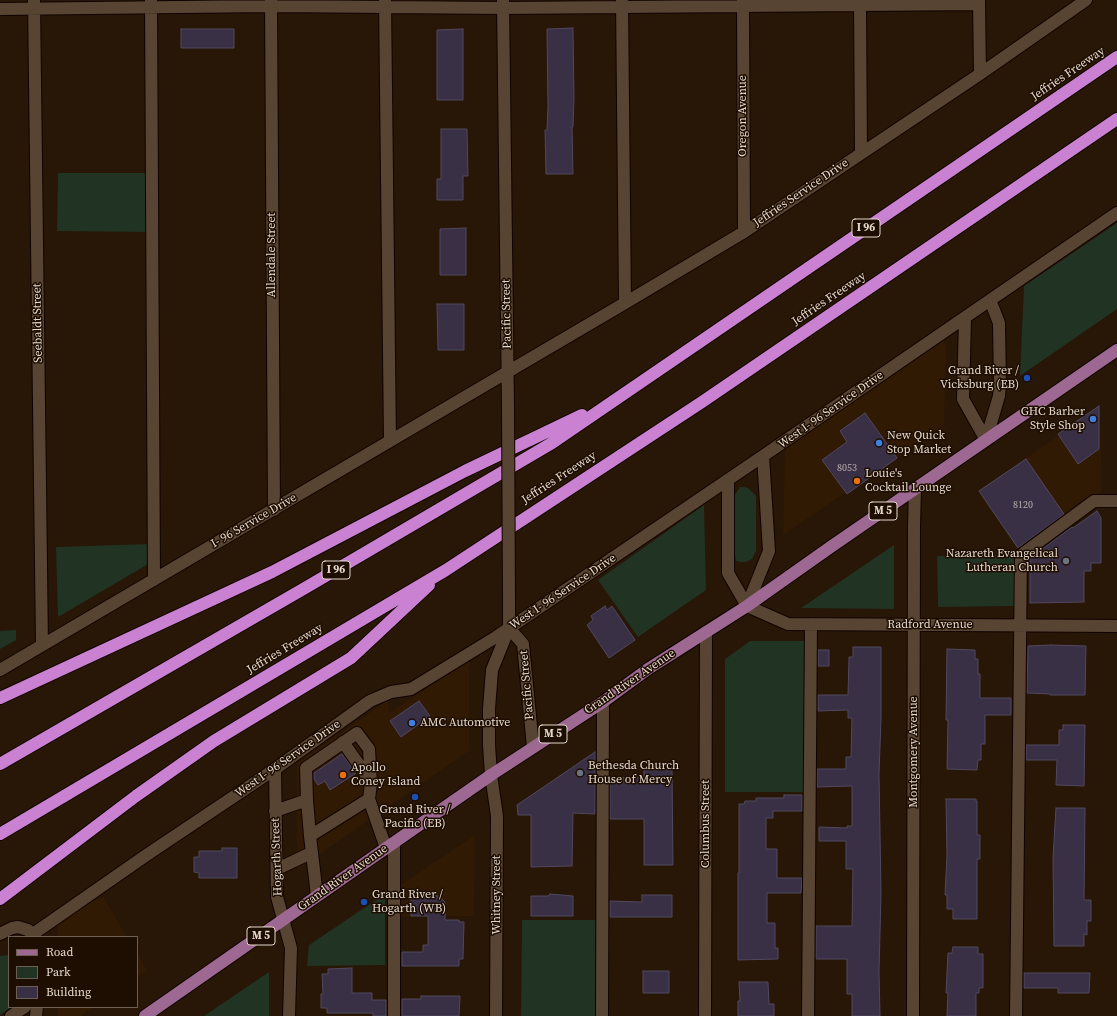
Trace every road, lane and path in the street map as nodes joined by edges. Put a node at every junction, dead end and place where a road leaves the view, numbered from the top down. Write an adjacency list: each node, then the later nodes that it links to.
1 (1086, 0): 13 (street, Jeffries Service Drive)
2 (742, 2): 3 (street); 7 (street); 17 (street, Oregon Avenue)
3 (860, 2): 4 (street); 15 (street)
4 (979, 2): 13 (street)
5 (271, 3): 6 (street); 9 (street); 30 (street, Allendale Street)
6 (385, 3): 10 (street); 25 (street)
7 (622, 3): 10 (street); 19 (street)
8 (34, 4): 9 (street); 11 (street); 40 (street, Seebaldt Street)
9 (151, 4): 32 (street)
10 (503, 4): 22 (street, Pacific Street)
11 (0, 9)
12 (1117, 57): 23 (highway, Jeffries Freeway / I 96)
13 (980, 74): 15 (street, Jeffries Service Drive)
14 (1117, 119): 31 (highway, Jeffries Freeway)
15 (861, 153): 17 (street, Jeffries Service Drive)
16 (1117, 213): 18 (street, West I- 96 Service Drive)
17 (744, 232): 19 (street, Jeffries Service Drive)
18 (990, 300): 20 (street, West I- 96 Service Drive); 24 (street)
19 (625, 303): 22 (street, Jeffries Service Drive)
20 (965, 318): 24 (street); 26 (street, West I- 96 Service Drive)
21 (1117, 350): 24 (main road, Grand River Avenue / M 5)
22 (507, 372): 25 (street, I- 96 Service Drive); 38 (street, Pacific Street, bridge)
23 (615, 399): 42 (highway); 48 (highway, Jeffries Freeway / I 96)
24 (986, 440): 28 (main road, Grand River Avenue / M 5)
25 (390, 441): 30 (street, I- 96 Service Drive)
26 (763, 456): 27 (street, West I- 96 Service Drive); 33 (street)
27 (728, 481): 33 (street); 38 (street, West I- 96 Service Drive)
28 (915, 489): 33 (main road, Grand River Avenue / M 5); 35 (street, Montgomery Avenue)
29 (1117, 501): 36 (street)
30 (274, 510): 32 (street, I- 96 Service Drive)
31 (446, 570): 55 (highway, Jeffries Freeway); 61 (highway)
32 (154, 580): 40 (street, I- 96 Service Drive)
33 (747, 606): 34 (street, Radford Avenue); 39 (main road, Grand River Avenue / M 5)
34 (811, 624): 35 (street, Radford Avenue); 73 (street)
35 (914, 625): 36 (street, Radford Avenue); 74 (street, Montgomery Avenue)
36 (1019, 625): 37 (street, Radford Avenue); 75 (street)
37 (1117, 626)
38 (509, 628): 44 (street, West I- 96 Service Drive); 47 (street, Pacific Street); 50 (street, Pacific Street)
39 (706, 632): 43 (main road, Grand River Avenue / M 5); 72 (street, Columbus Street)
40 (42, 645): 41 (street, I- 96 Service Drive)
41 (0, 670)
42 (0, 698)
43 (603, 702): 47 (main road, Grand River Avenue / M 5); 71 (street)
44 (348, 717): 45 (street); 49 (street, West I- 96 Service Drive)
45 (357, 733): 46 (street); 51 (street)
46 (343, 742): 51 (street); 53 (street)
47 (533, 747): 50 (main road, Grand River Avenue / M 5)
48 (0, 764)
49 (275, 769): 54 (street, Hogarth Street); 64 (street, West I- 96 Service Drive)
50 (491, 775): 57 (main road, Grand River Avenue / M 5); 70 (street, Whitney Street)
51 (371, 783): 52 (street)
52 (369, 799): 56 (street); 57 (street)
53 (307, 800): 54 (street); 56 (street)
54 (275, 811): 59 (street, Hogarth Street)
55 (0, 834)
56 (310, 836): 58 (street)
57 (390, 846): 60 (main road, Grand River Avenue / M 5); 69 (street)
58 (312, 853): 59 (street); 60 (street)
59 (276, 869): 62 (street, Hogarth Street)
60 (317, 896): 62 (main road, Grand River Avenue / M 5)
61 (0, 899)
62 (284, 920): 67 (main road, Grand River Avenue / M 5); 68 (street, Hogarth Street)
63 (0, 934): 64 (street, West I- 96 Service Drive)
64 (34, 936)
65 (23, 1008): 66 (street)
66 (11, 1016)
67 (145, 1016)
68 (289, 1016)
69 (394, 1016)
70 (496, 1016)
71 (602, 1016)
72 (705, 1016)
73 (808, 1016)
74 (913, 1016)
75 (1016, 1016)

